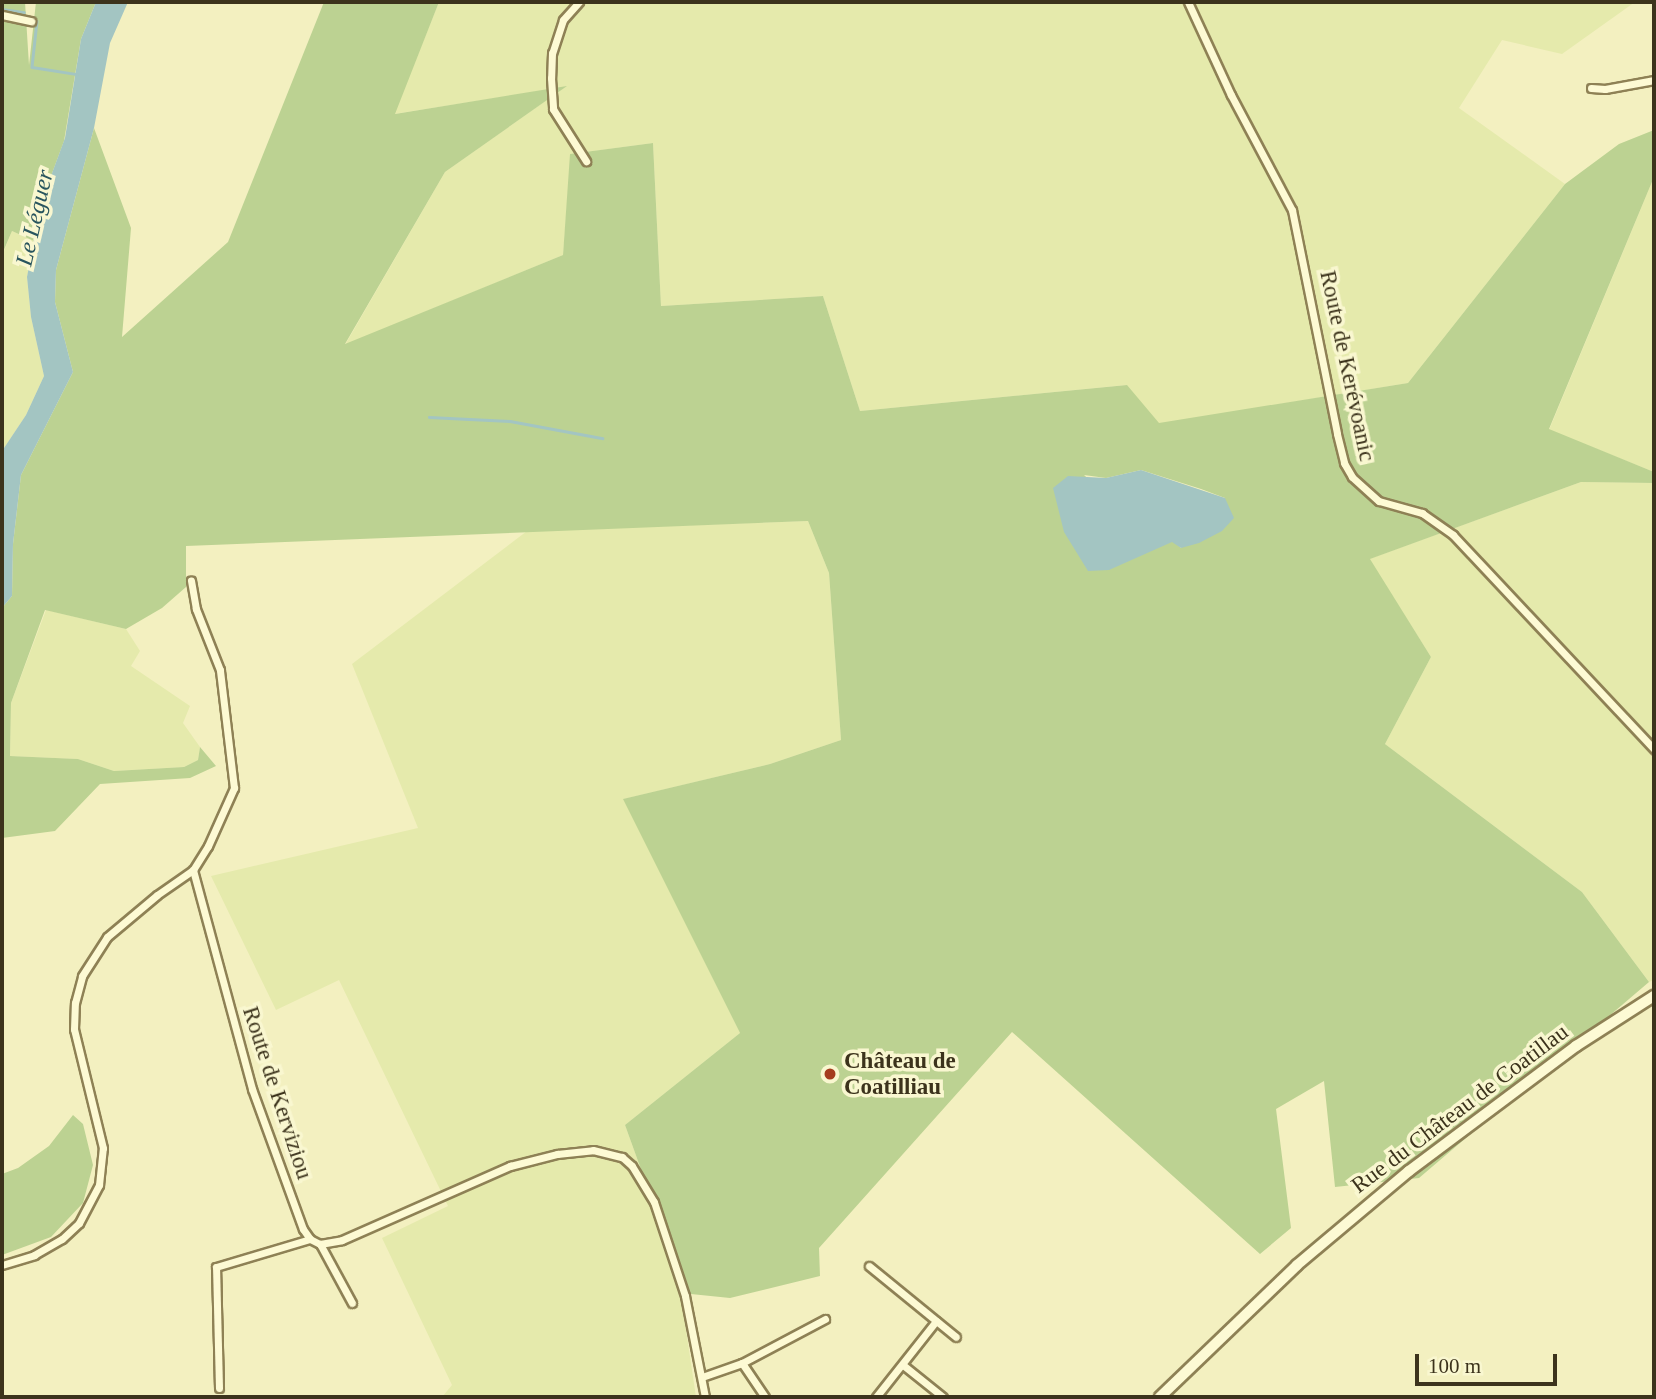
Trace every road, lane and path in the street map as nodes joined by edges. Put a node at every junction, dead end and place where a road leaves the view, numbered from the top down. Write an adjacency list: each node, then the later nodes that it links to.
1 (579, 2): 7 (street)
2 (1188, 2): 9 (street, Route de Kerévoanic)
3 (2, 15): 4 (street)
4 (31, 21)
5 (1654, 80): 6 (street)
6 (1591, 88)
7 (586, 161)
8 (191, 580): 10 (street)
9 (1654, 749)
10 (193, 870): 12 (street, Route de Kerviziou); 14 (street)
11 (1654, 996): 28 (main road, Rue du Château de Coatillau)
12 (310, 1239): 13 (street); 23 (street)
13 (320, 1244): 16 (street); 22 (street)
14 (2, 1265)
15 (869, 1266): 18 (street)
16 (352, 1303)
17 (825, 1319): 20 (street)
18 (936, 1321): 19 (street); 21 (street)
19 (957, 1337)
20 (742, 1363): 22 (street); 25 (street)
21 (903, 1365): 26 (street); 27 (street)
22 (702, 1377): 24 (street)
23 (219, 1388)
24 (705, 1397)
25 (765, 1397)
26 (876, 1397)
27 (943, 1397)
28 (1160, 1397)

